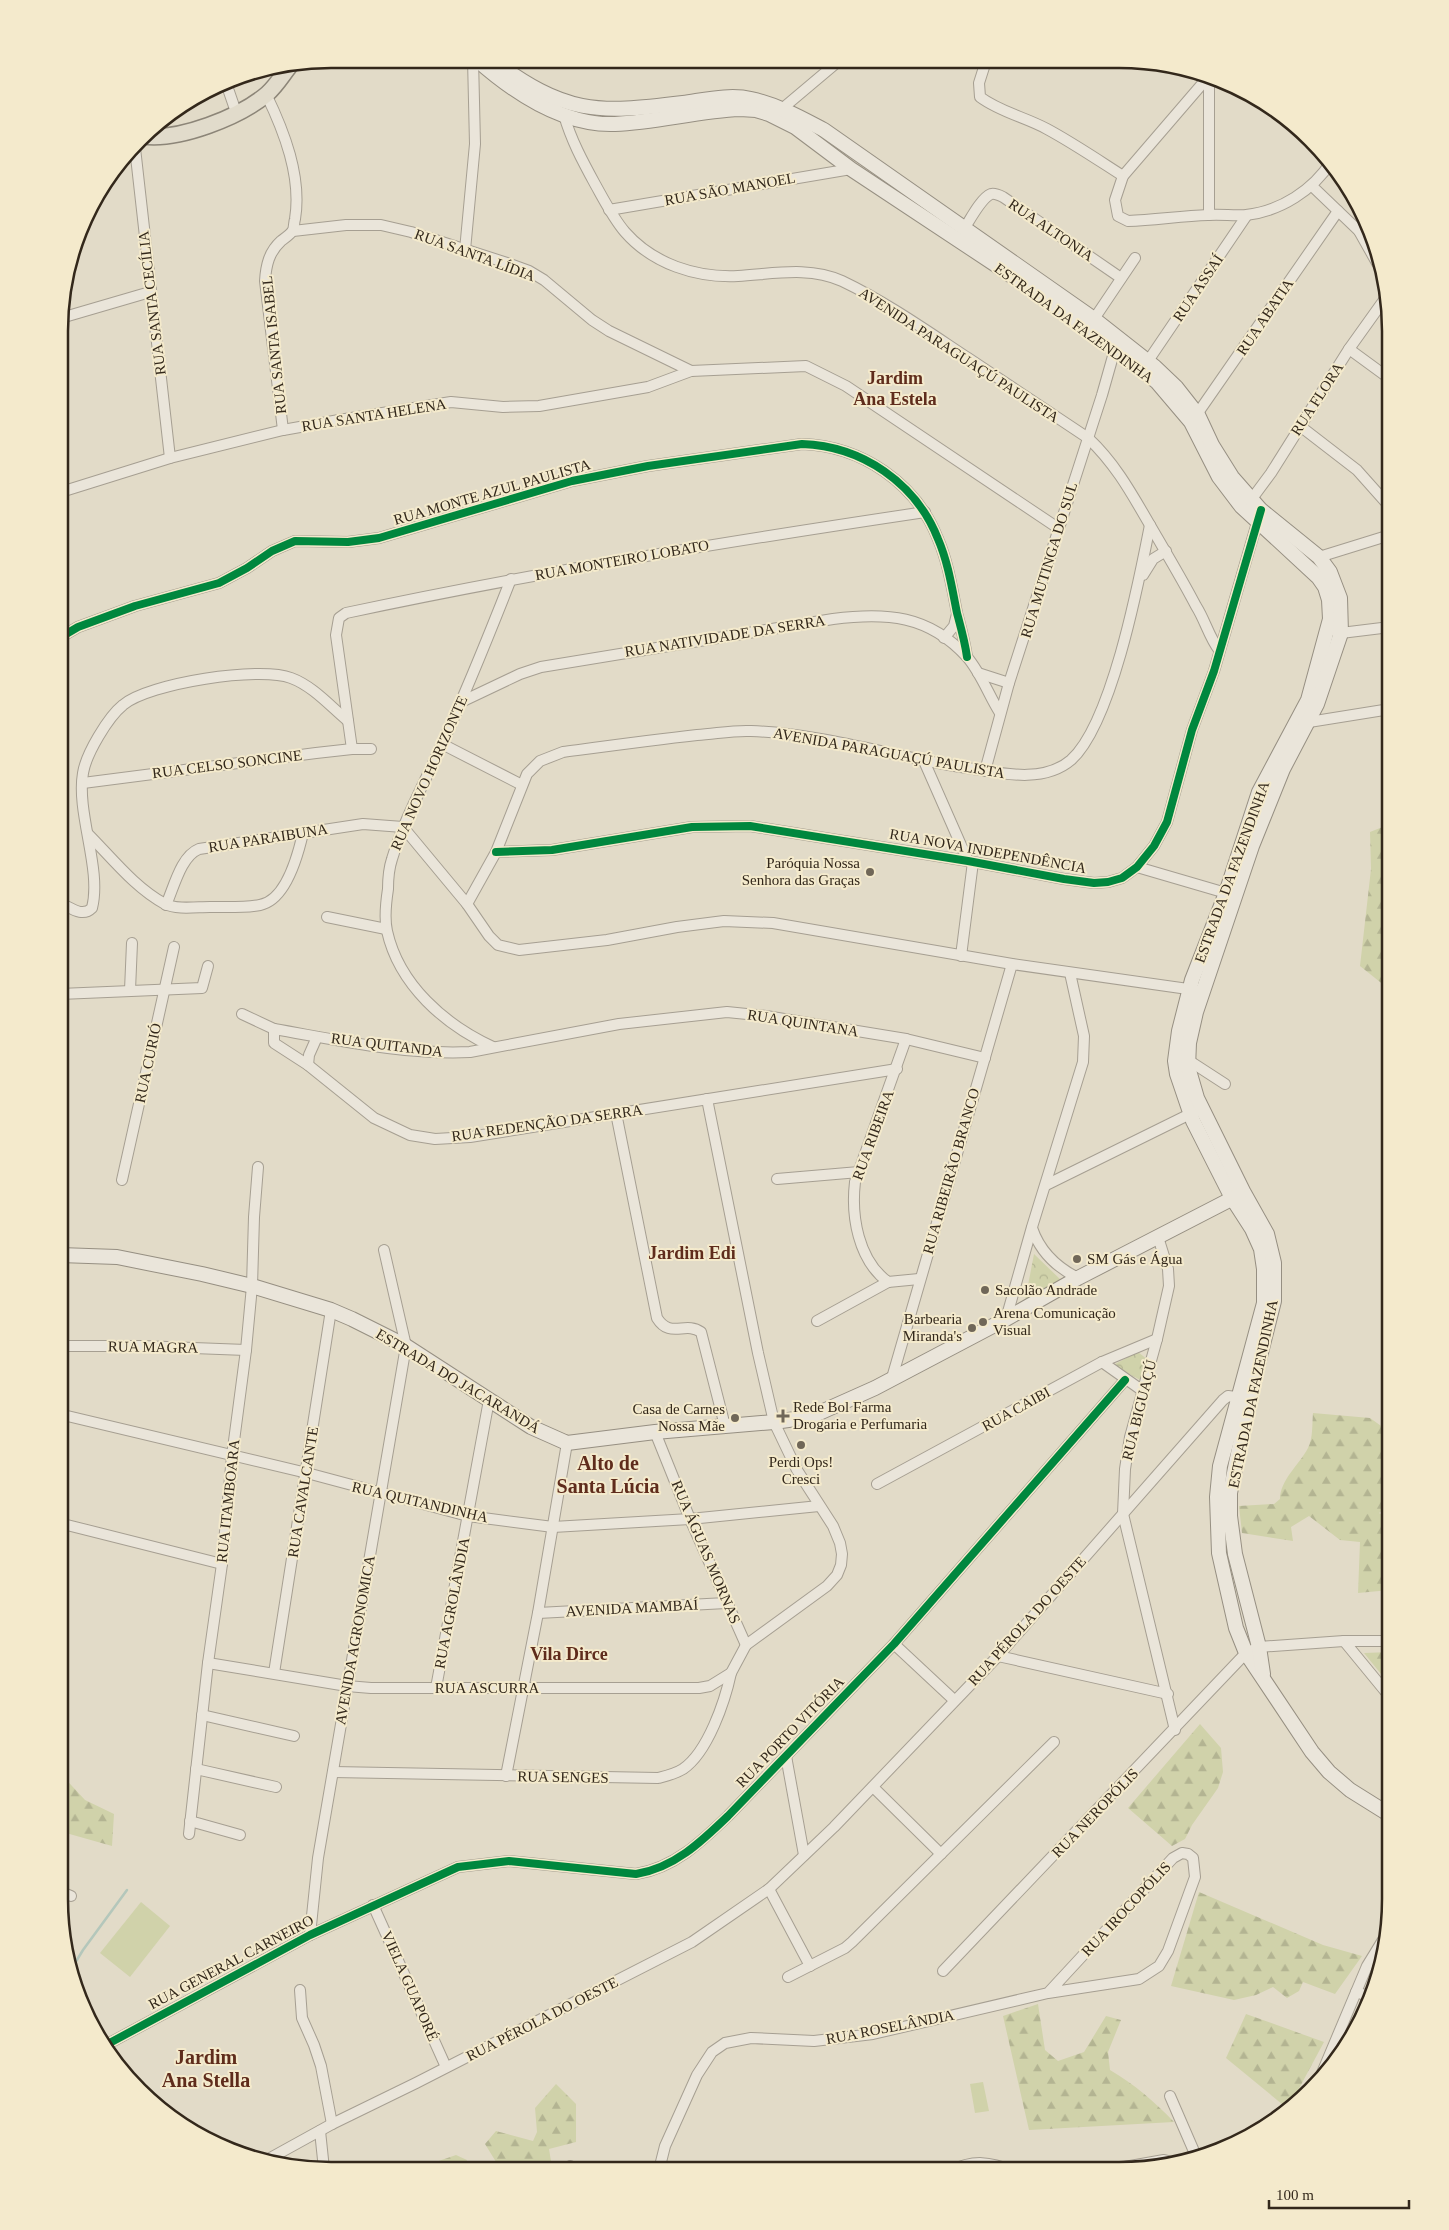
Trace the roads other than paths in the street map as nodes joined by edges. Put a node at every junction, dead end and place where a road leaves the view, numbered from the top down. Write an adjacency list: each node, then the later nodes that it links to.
1 (475, 67): 29 (street)
2 (486, 67): 14 (main road, ESTRADA DA FAZENDINHA)
3 (502, 67): 11 (main road, ESTRADA DA FAZENDINHA)
4 (832, 67): 12 (street)
5 (984, 67): 19 (street)
6 (285, 72): 10 (main road)
7 (1204, 82): 19 (street)
8 (1209, 84): 23 (street)
9 (228, 89): 13 (street)
10 (266, 94): 13 (main road); 26 (street)
11 (559, 100): 12 (main road, ESTRADA DA FAZENDINHA); 14 (main road)
12 (783, 108): 25 (main road, ESTRADA DA FAZENDINHA)
13 (236, 112): 15 (main road)
14 (564, 115): 17 (main road, ESTRADA DA FAZENDINHA); 21 (street, AVENIDA PARAGUAÇÚ PAULISTA)
15 (153, 137)
16 (135, 155): 32 (street, RUA SANTA CECÍLIA)
17 (851, 169): 21 (street, RUA SÃO MANOEL); 36 (main road, ESTRADA DA FAZENDINHA)
18 (1326, 169): 20 (street)
19 (1123, 176): 23 (street)
20 (1312, 186): 22 (street); 24 (street)
21 (609, 210): 44 (street, AVENIDA PARAGUAÇÚ PAULISTA)
22 (1338, 211): 27 (street); 41 (street, RUA ABATIA)
23 (1208, 214): 24 (street)
24 (1247, 215): 38 (street, RUA ASSAÍ)
25 (964, 229): 31 (street, RUA ALTONIA); 35 (main road, ESTRADA DA FAZENDINHA)
26 (293, 231): 29 (street, RUA SANTA LÍDIA); 43 (street, RUA SANTA ISABEL)
27 (1359, 231): 28 (street)
28 (1369, 248)
29 (465, 250): 39 (street, RUA SANTA LÍDIA)
30 (1135, 258): 31 (street)
31 (1121, 278): 35 (street)
32 (150, 292): 34 (street); 45 (street, RUA SANTA CECÍLIA)
33 (1380, 306): 37 (street, RUA FLORA)
34 (68, 316)
35 (1094, 319): 38 (main road, ESTRADA DA FAZENDINHA)
36 (1115, 349): 41 (main road, ESTRADA DA FAZENDINHA); 44 (street, RUA MUTINGA DO SUL)
37 (1349, 350): 40 (street); 42 (street, RUA FLORA)
38 (1148, 361): 41 (main road, ESTRADA DA FAZENDINHA)
39 (690, 371): 43 (street, RUA SANTA HELENA); 51 (street)
40 (1382, 373)
41 (1194, 419): 48 (main road, ESTRADA DA FAZENDINHA); 50 (main road, ESTRADA DA FAZENDINHA)
42 (1300, 426): 47 (street); 48 (street, RUA FLORA)
43 (283, 430): 45 (street, RUA SANTA HELENA)
44 (1088, 438): 51 (street, RUA MUTINGA DO SUL); 52 (street, AVENIDA PARAGUAÇÚ PAULISTA)
45 (170, 458): 46 (street, RUA SANTA HELENA)
46 (68, 490)
47 (1382, 498)
48 (1251, 500): 50 (main road, ESTRADA DA FAZENDINHA)
49 (925, 512): 56 (street, RUA MONTEIRO LOBATO); 58 (street, RUA MONTE AZUL PAULISTA); 63 (street, RUA MONTE AZUL PAULISTA)
50 (1259, 516): 55 (main road, ESTRADA DA FAZENDINHA); 61 (main road, ESTRADA DA FAZENDINHA); 62 (street, RUA NOVA INDEPENDÊNCIA)
51 (1058, 528): 68 (street, RUA MUTINGA DO SUL)
52 (1152, 529): 54 (street); 57 (street, AVENIDA PARAGUAÇÚ PAULISTA)
53 (1382, 537): 55 (street)
54 (1166, 551): 57 (street, AVENIDA PARAGUAÇÚ PAULISTA); 60 (street)
55 (1318, 557): 61 (main road, ESTRADA DA FAZENDINHA)
56 (511, 580): 69 (street, RUA NOVO HORIZONTE); 72 (street, RUA MONTEIRO LOBATO)
57 (1140, 580): 78 (street, AVENIDA PARAGUAÇÚ PAULISTA)
58 (957, 614): 64 (street); 66 (street, RUA MONTE AZUL PAULISTA)
59 (1382, 627): 61 (street)
60 (1208, 628): 62 (street); 65 (street)
61 (1335, 630): 73 (main road, ESTRADA DA FAZENDINHA); 87 (main road, ESTRADA DA FAZENDINHA)
62 (1224, 631): 65 (street, RUA NOVA INDEPENDÊNCIA)
63 (68, 632)
64 (944, 638): 66 (street, RUA NATIVIDADE DA SERRA); 69 (street, RUA NATIVIDADE DA SERRA)
65 (1219, 650): 86 (street, RUA NOVA INDEPENDÊNCIA)
66 (967, 657): 67 (street, RUA NATIVIDADE DA SERRA)
67 (978, 673): 68 (street); 71 (street, RUA NATIVIDADE DA SERRA)
68 (1009, 683): 71 (street, RUA MUTINGA DO SUL)
69 (461, 702): 74 (street, RUA NOVO HORIZONTE)
70 (1382, 710): 73 (street)
71 (1000, 713): 78 (street, RUA MUTINGA DO SUL)
72 (348, 722): 75 (street); 79 (street)
73 (1309, 722): 102 (main road, ESTRADA DA FAZENDINHA)
74 (442, 744): 80 (street); 81 (street, RUA NOVO HORIZONTE)
75 (352, 749): 76 (street, RUA CELSO SONCINE); 79 (street, RUA CELSO SONCINE)
76 (371, 749)
77 (924, 761): 78 (street, AVENIDA PARAGUAÇÚ PAULISTA); 80 (street, AVENIDA PARAGUAÇÚ PAULISTA); 85 (street)
78 (985, 771)
79 (83, 783): 83 (street)
80 (522, 785): 84 (street, AVENIDA PARAGUAÇÚ PAULISTA)
81 (403, 827): 82 (street, RUA PARAIBUNA); 88 (street); 92 (street, RUA NOVO HORIZONTE)
82 (303, 833): 89 (street, RUA PARAIBUNA); 89 (street)
83 (88, 834): 89 (street); 90 (street)
84 (496, 852): 85 (street, RUA NOVA INDEPENDÊNCIA); 88 (street, AVENIDA PARAGUAÇÚ PAULISTA)
85 (971, 862): 86 (street, RUA NOVA INDEPENDÊNCIA); 95 (street)
86 (1137, 867): 87 (street)
87 (1226, 893): 100 (main road, ESTRADA DA FAZENDINHA)
88 (466, 904): 95 (street)
89 (166, 905)
90 (68, 907)
91 (327, 917): 92 (street)
92 (386, 929): 109 (street, RUA NOVO HORIZONTE)
93 (132, 943): 101 (street)
94 (174, 947): 99 (street, RUA CURIÓ)
95 (961, 956): 96 (street)
96 (1012, 964): 98 (street); 110 (street, RUA RIBEIRÃO BRANCO)
97 (208, 966): 99 (street)
98 (1070, 973): 100 (street); 122 (street)
99 (164, 988): 101 (street); 121 (street, RUA CURIÓ)
100 (1189, 989): 102 (street); 117 (main road, ESTRADA DA FAZENDINHA)
101 (130, 990): 103 (street)
102 (1203, 992): 111 (main road, ESTRADA DA FAZENDINHA)
103 (68, 994)
104 (242, 1014): 106 (street)
105 (619, 1024): 108 (street, RUA QUINTANA); 109 (street, RUA QUITANDA)
106 (274, 1029): 107 (street, RUA QUITANDA); 112 (street, RUA REDENÇÃO DA SERRA)
107 (317, 1037): 109 (street, RUA QUITANDA); 112 (street)
108 (906, 1039): 110 (street, RUA QUINTANA); 113 (street, RUA RIBEIRA)
109 (494, 1047)
110 (985, 1058): 129 (street, RUA RIBEIRÃO BRANCO)
111 (1188, 1060): 114 (street); 123 (main road, ESTRADA DA FAZENDINHA)
112 (308, 1065): 116 (street, RUA REDENÇÃO DA SERRA)
113 (897, 1069): 115 (street, RUA REDENÇÃO DA SERRA); 119 (street, RUA RIBEIRA)
114 (1225, 1084)
115 (707, 1099): 116 (street, RUA REDENÇÃO DA SERRA); 146 (street)
116 (616, 1113): 147 (street)
117 (1190, 1114): 122 (street); 123 (main road, ESTRADA DA FAZENDINHA)
118 (258, 1168): 131 (street, RUA ITAMBOARA)
119 (859, 1172): 120 (street); 130 (street, RUA RIBEIRA)
120 (777, 1179)
121 (122, 1180)
122 (1046, 1185): 124 (street)
123 (1238, 1195): 125 (main road); 143 (main road, ESTRADA DA FAZENDINHA)
124 (1032, 1227): 128 (street); 133 (street)
125 (1158, 1237): 128 (main road); 135 (street, RUA BIGUAÇÚ)
126 (384, 1250): 137 (street)
127 (68, 1255): 131 (main road, ESTRADA DO JACARANDÁ)
128 (1078, 1278): 133 (main road)
129 (919, 1279): 130 (street); 140 (street, RUA RIBEIRÃO BRANCO)
130 (888, 1282): 134 (street)
131 (252, 1286): 132 (main road, ESTRADA DO JACARANDÁ); 138 (street, RUA ITAMBOARA)
132 (331, 1310): 137 (main road, ESTRADA DO JACARANDÁ); 151 (street, RUA CAVALCANTE)
133 (1006, 1319): 140 (main road)
134 (817, 1320)
135 (1157, 1339): 139 (street, RUA CAIBI); 142 (street, RUA BIGUAÇÚ)
136 (68, 1346): 138 (street, RUA MAGRA)
137 (406, 1346): 144 (main road, ESTRADA DO JACARANDÁ); 153 (street, AVENIDA AGRONOMICA)
138 (246, 1350): 150 (street, RUA ITAMBOARA)
139 (1102, 1362): 141 (street); 152 (street, RUA CAIBI)
140 (892, 1378): 146 (main road)
141 (1125, 1380): 142 (street); 165 (street, RUA PORTO VITÓRIA)
142 (1144, 1391): 155 (street, RUA BIGUAÇÚ)
143 (1243, 1398): 155 (street, RUA PÉROLA DO OESTE); 167 (main road, ESTRADA DA FAZENDINHA)
144 (490, 1400): 149 (main road, ESTRADA DO JACARANDÁ); 156 (street, RUA AGROLÂNDIA)
145 (68, 1416): 150 (street, RUA QUITANDINHA)
146 (774, 1422): 147 (main road); 154 (street)
147 (726, 1426): 148 (main road)
148 (655, 1432): 149 (main road); 157 (street, RUA ÁGUAS MORNAS)
149 (567, 1443): 159 (street)
150 (232, 1456): 151 (street, RUA QUITANDINHA); 160 (street, RUA ITAMBOARA)
151 (307, 1473): 153 (street, RUA QUITANDINHA); 170 (street, RUA CAVALCANTE)
152 (877, 1484)
153 (381, 1494): 156 (street, RUA QUITANDINHA); 172 (street, AVENIDA AGRONOMICA)
154 (819, 1506): 157 (street, RUA QUITANDINHA); 166 (street)
155 (1123, 1514): 168 (street, RUA PÉROLA DO OESTE); 176 (street, RUA BIGUAÇÚ)
156 (468, 1516): 159 (street, RUA QUITANDINHA); 174 (street, RUA AGROLÂNDIA)
157 (690, 1519): 159 (street, RUA QUITANDINHA); 161 (street, RUA ÁGUAS MORNAS)
158 (68, 1526): 160 (street)
159 (553, 1527): 162 (street)
160 (222, 1564): 169 (street, RUA ITAMBOARA)
161 (726, 1603): 162 (street, AVENIDA MAMBAÍ); 166 (street, RUA ÁGUAS MORNAS)
162 (538, 1613): 175 (street)
163 (1344, 1640): 164 (street); 167 (street); 173 (street)
164 (1382, 1641)
165 (894, 1644): 177 (street); 182 (street, RUA PORTO VITÓRIA)
166 (746, 1645): 171 (street)
167 (1253, 1650): 179 (street, RUA NEROPÓLIS); 188 (main road, ESTRADA DA FAZENDINHA)
168 (998, 1656): 176 (street); 177 (street, RUA PÉROLA DO OESTE)
169 (208, 1663): 170 (street, RUA ASCURRA); 178 (street, RUA ITAMBOARA)
170 (274, 1673): 172 (street, RUA ASCURRA)
171 (731, 1673): 175 (street, RUA ASCURRA); 185 (street, RUA SENGES)
172 (347, 1686): 174 (street, RUA ASCURRA); 184 (street, AVENIDA AGRONOMICA)
173 (1382, 1687)
174 (436, 1688): 175 (street, RUA ASCURRA)
175 (523, 1688): 185 (street)
176 (1168, 1694): 179 (street, RUA BIGUAÇÚ)
177 (954, 1700): 187 (street, RUA PÉROLA DO OESTE)
178 (202, 1715): 180 (street); 183 (street, RUA ITAMBOARA)
179 (1175, 1730): 201 (street, RUA NEROPÓLIS)
180 (294, 1736)
181 (1054, 1742): 192 (street)
182 (786, 1756): 193 (street); 197 (street, RUA PORTO VITÓRIA)
183 (196, 1769): 186 (street); 189 (street, RUA ITAMBOARA)
184 (333, 1772): 185 (street, RUA SENGES); 198 (street, AVENIDA AGRONOMICA)
185 (506, 1776)
186 (276, 1786)
187 (873, 1787): 192 (street); 193 (street, RUA PÉROLA DO OESTE)
188 (1382, 1810)
189 (190, 1821): 190 (street, RUA ITAMBOARA); 191 (street)
190 (189, 1834)
191 (240, 1836)
192 (941, 1854): 200 (street)
193 (804, 1855): 194 (street, RUA PÉROLA DO OESTE)
194 (769, 1889): 200 (street); 210 (street, RUA PÉROLA DO OESTE)
195 (68, 1895): 196 (street)
196 (71, 1896)
197 (373, 1905): 198 (street, RUA GENERAL CARNEIRO); 210 (street, VIELA GUAPORÉ)
198 (310, 1935): 208 (street, RUA GENERAL CARNEIRO)
199 (1376, 1951): 206 (street)
200 (810, 1966): 202 (street)
201 (943, 1971)
202 (788, 1977)
203 (1139, 1979): 205 (street, RUA ROSELÂNDIA); 205 (street, RUA IROCOPÓLIS)
204 (300, 1990): 212 (street)
205 (1048, 1992): 217 (street, RUA ROSELÂNDIA)
206 (1356, 1992): 207 (street); 209 (street)
207 (1364, 1994)
208 (110, 2043)
209 (1326, 2061)
210 (446, 2067): 212 (street, RUA PÉROLA DO OESTE)
211 (1170, 2096): 214 (street)
212 (332, 2124): 213 (street, RUA PÉROLA DO OESTE)
213 (320, 2131): 215 (street, RUA PÉROLA DO OESTE); 216 (street)
214 (1194, 2152)
215 (274, 2156)
216 (323, 2162)
217 (661, 2162)

